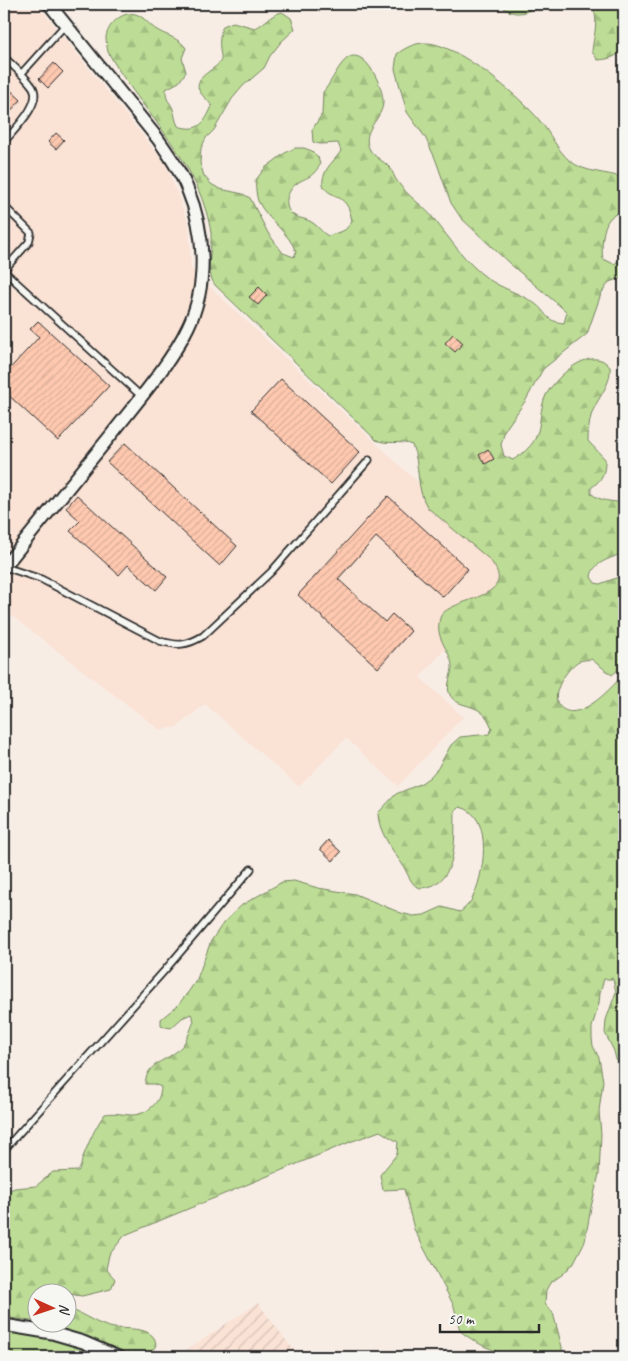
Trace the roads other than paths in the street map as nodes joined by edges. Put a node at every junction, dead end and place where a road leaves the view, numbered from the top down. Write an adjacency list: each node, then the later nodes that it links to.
1 (49, 4): 2 (street)
2 (66, 24): 4 (lane); 8 (street)
3 (4, 58): 4 (lane)
4 (20, 74): 5 (lane)
5 (4, 142)
6 (4, 206): 7 (lane)
7 (4, 270): 8 (lane)
8 (141, 396): 10 (street)
9 (369, 460): 10 (lane)
10 (4, 567)
11 (250, 869): 12 (lane)
12 (4, 1150)
13 (4, 1325): 14 (street)
14 (118, 1357)

